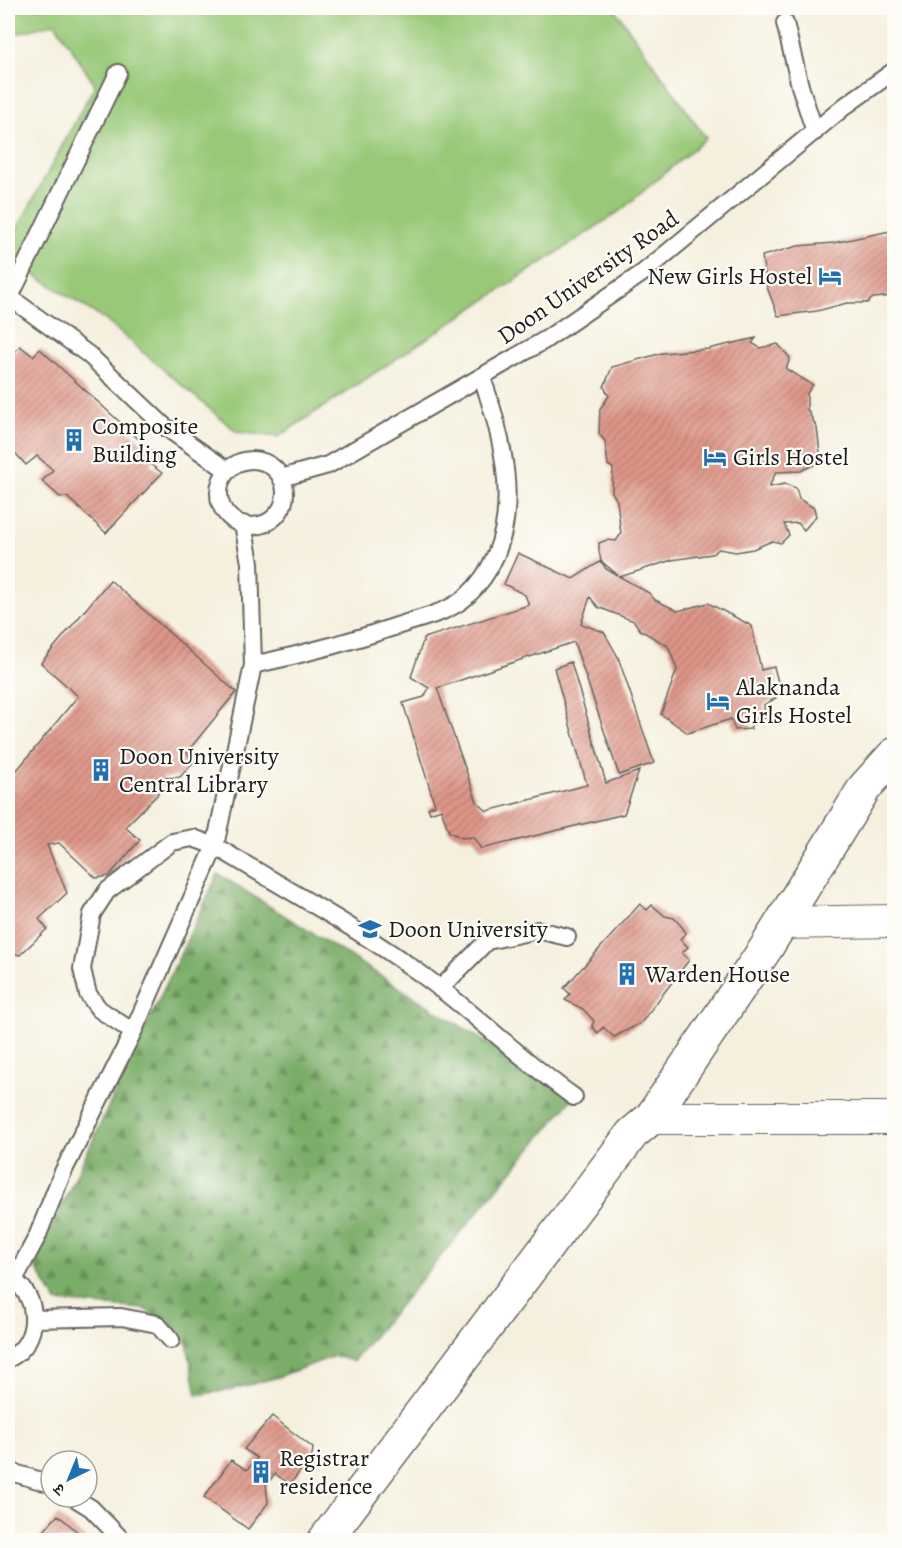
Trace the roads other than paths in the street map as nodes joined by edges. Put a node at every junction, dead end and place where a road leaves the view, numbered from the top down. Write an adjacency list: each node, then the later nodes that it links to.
1 (785, 23): 4 (lane)
2 (894, 71): 4 (lane, Doon University Road)
3 (118, 73): 5 (lane)
4 (815, 132): 6 (lane, Doon University Road)
5 (9, 296): 7 (lane)
6 (482, 378): 8 (lane, Doon University Road); 10 (lane)
7 (228, 471): 8 (lane); 9 (lane)
8 (281, 478): 9 (lane)
9 (243, 524): 10 (lane)
10 (253, 665): 12 (lane)
11 (894, 755): 14 (main road)
12 (215, 846): 16 (lane); 17 (lane); 17 (lane)
13 (894, 921): 14 (street)
14 (781, 923): 19 (main road)
15 (567, 937): 16 (lane)
16 (440, 989): 18 (lane)
17 (133, 1032): 21 (lane)
18 (574, 1097)
19 (651, 1118): 20 (street); 29 (main road)
20 (894, 1118)
21 (11, 1278): 22 (lane)
22 (34, 1319): 23 (lane); 24 (lane)
23 (171, 1340)
24 (8, 1359)
25 (8, 1471): 26 (lane)
26 (39, 1480)
27 (93, 1509): 28 (lane)
28 (122, 1540)
29 (325, 1540)

